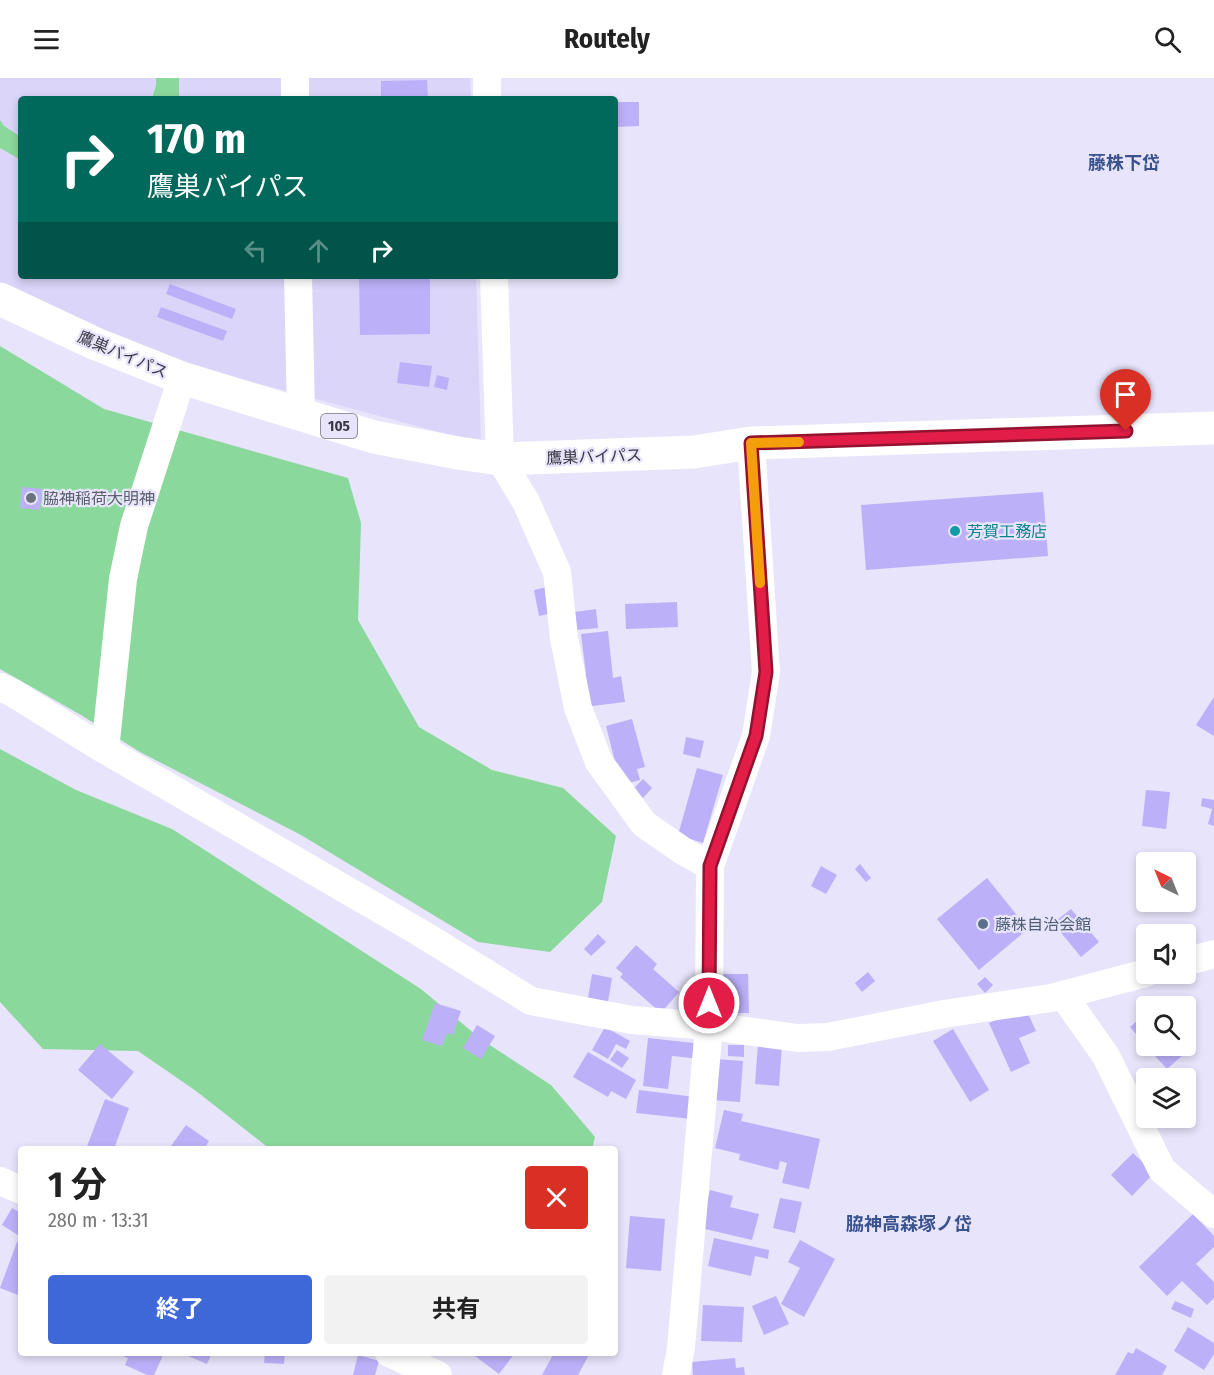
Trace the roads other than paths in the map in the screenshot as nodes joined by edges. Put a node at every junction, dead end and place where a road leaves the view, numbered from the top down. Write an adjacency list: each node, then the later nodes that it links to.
1 (295, 78): 3 (street)
2 (487, 78): 4 (street)
3 (295, 96)
4 (488, 96)
5 (298, 279): 9 (street)
6 (494, 279): 12 (street)
7 (0, 299): 8 (highway, 鷹巣バイパス / 105)
8 (182, 378): 9 (highway, 鷹巣バイパス / 105); 14 (street)
9 (301, 414): 12 (highway, 鷹巣バイパス / 105)
10 (1214, 428): 11 (highway, 鷹巣バイパス / 105)
11 (751, 443): 12 (highway, 鷹巣バイパス / 105); 15 (street)
12 (500, 459): 15 (street)
13 (0, 687): 14 (street)
14 (105, 750): 20 (street)
15 (710, 866): 20 (street)
16 (1214, 954): 17 (street)
17 (1196, 959)
18 (1136, 976): 19 (street)
19 (1063, 995): 20 (street); 23 (street)
20 (709, 1026): 26 (street)
21 (0, 1181): 22 (street)
22 (18, 1189)
23 (1214, 1214)
24 (396, 1356): 25 (street)
25 (438, 1375)
26 (676, 1375)

